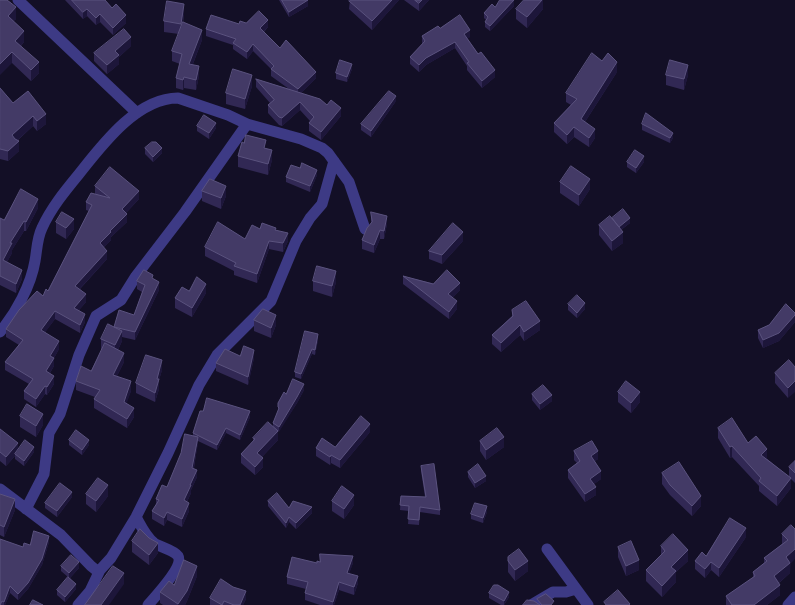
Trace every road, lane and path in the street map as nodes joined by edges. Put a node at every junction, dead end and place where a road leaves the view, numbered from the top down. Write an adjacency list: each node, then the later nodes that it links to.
1 (18, 0): 2 (street)
2 (137, 113): 3 (street); 6 (street)
3 (247, 124): 4 (street); 8 (street)
4 (334, 161): 5 (street); 9 (street)
5 (365, 229)
6 (0, 332)
7 (0, 489): 8 (street)
8 (26, 509): 11 (street)
9 (136, 517): 11 (street); 15 (street)
10 (547, 549): 12 (street)
11 (100, 570): 14 (street)
12 (576, 589): 16 (street); 17 (street)
13 (795, 598): 18 (street)
14 (78, 605)
15 (148, 605)
16 (531, 605)
17 (588, 605)
18 (788, 605)

